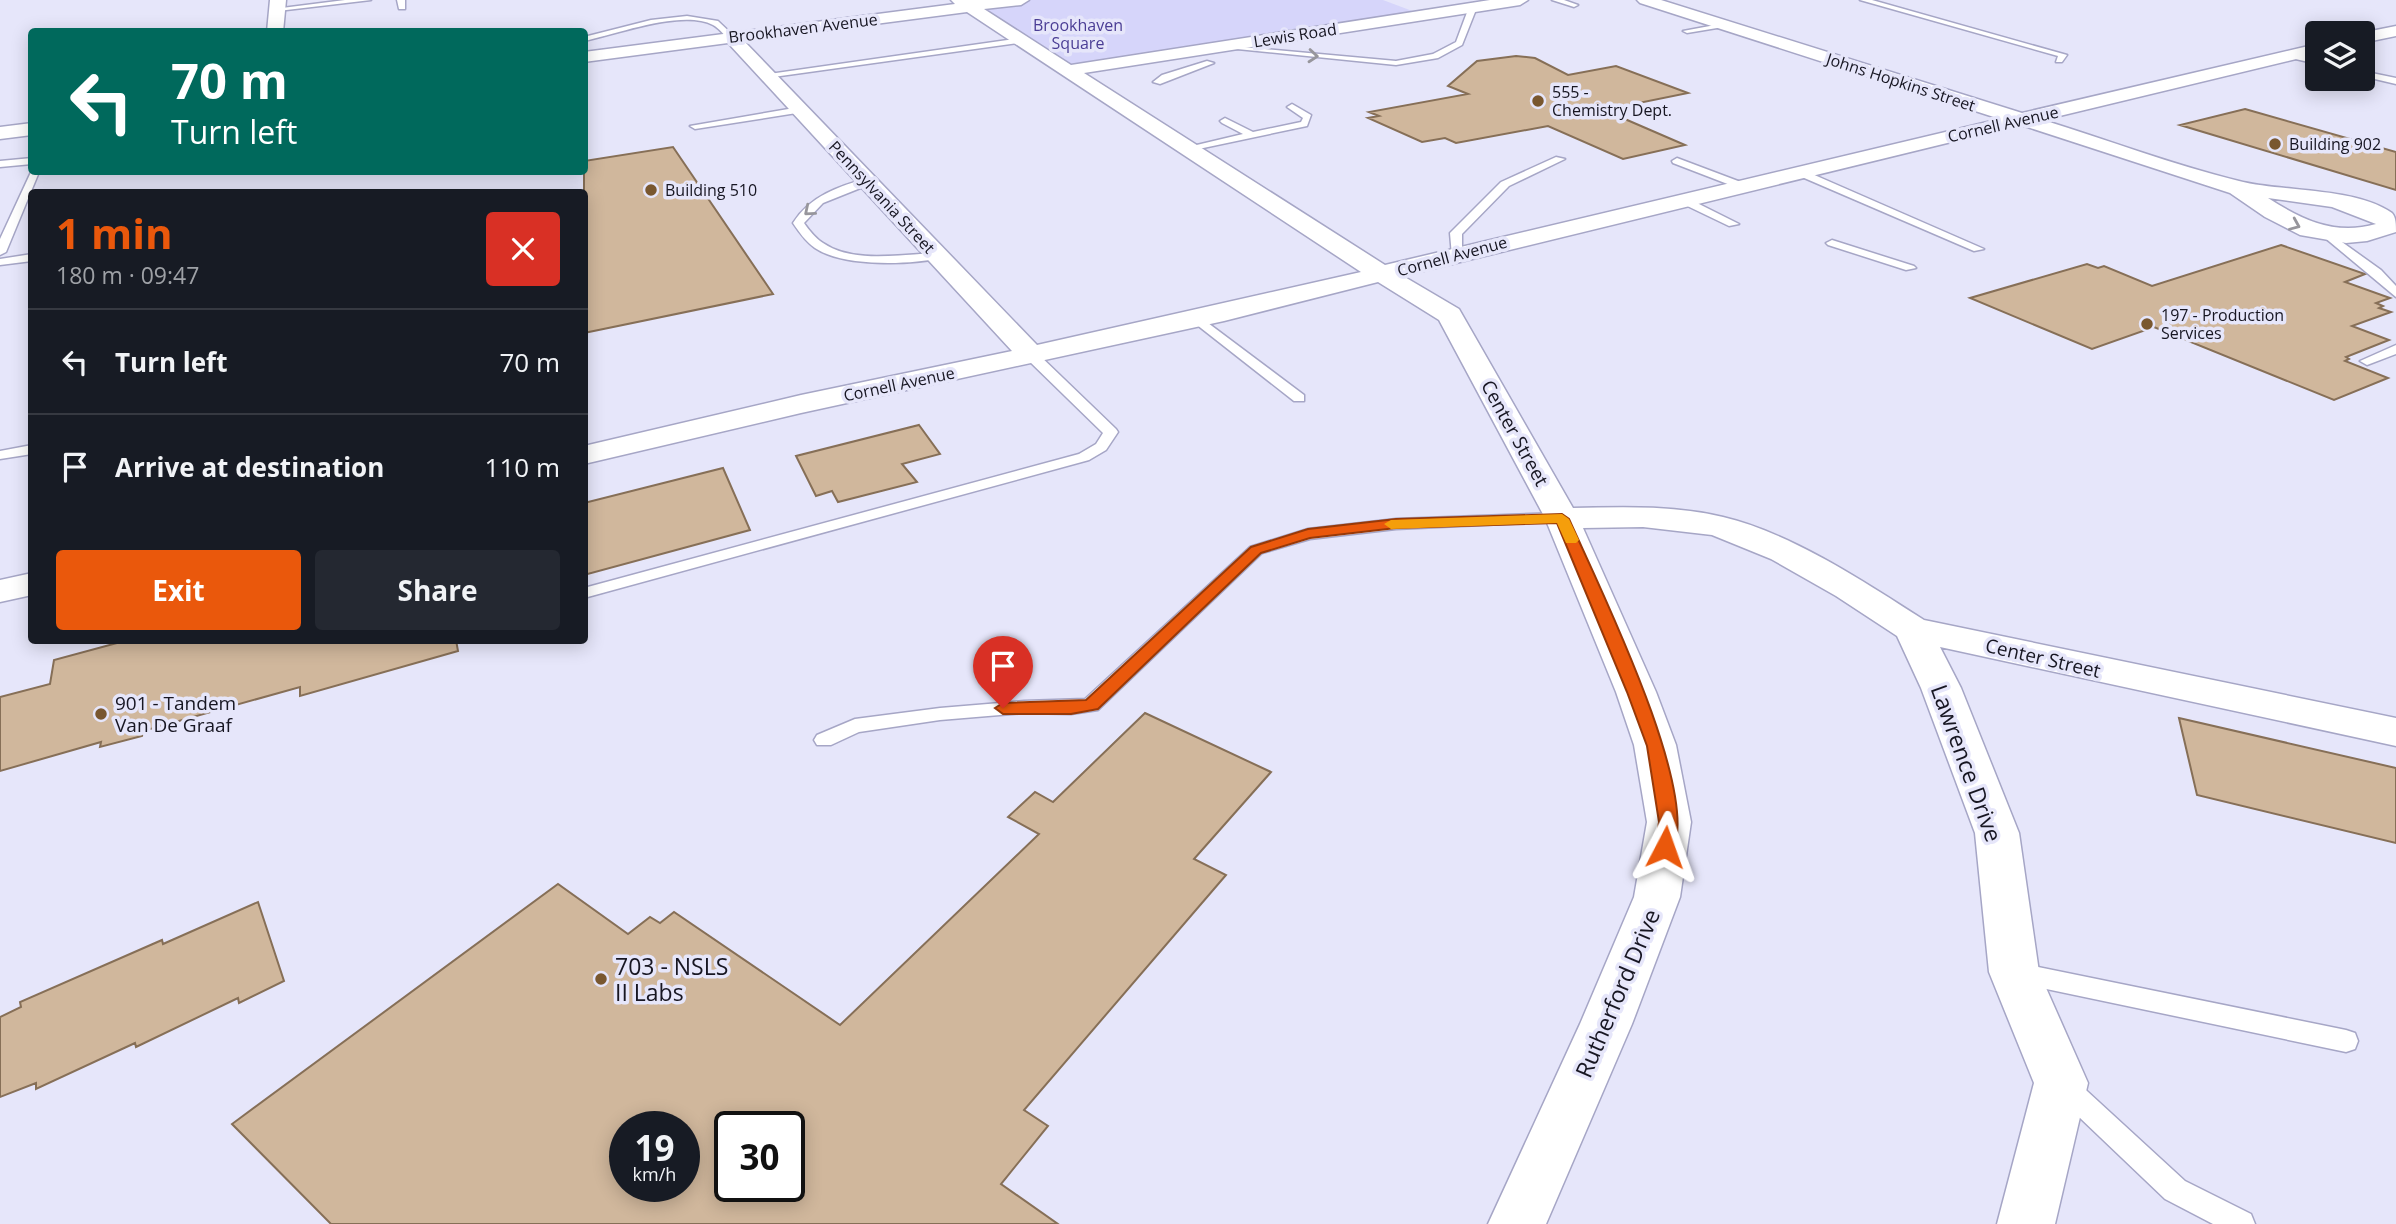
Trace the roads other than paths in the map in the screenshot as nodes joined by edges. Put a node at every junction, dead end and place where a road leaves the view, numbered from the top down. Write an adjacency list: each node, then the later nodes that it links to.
1 (366, 0): 8 (lane)
2 (1021, 0): 7 (street, Brookhaven Avenue)
3 (1520, 0): 10 (street, Lewis Road)
4 (1556, 0): 9 (lane)
5 (1645, 0): 11 (street, Johns Hopkins Street)
6 (1864, 0): 25 (lane)
7 (964, 3): 17 (street, Brookhaven Avenue); 18 (street, Center Street)
8 (278, 4): 12 (street)
9 (1574, 5)
10 (1473, 7): 19 (street, Lewis Road); 19 (lane, one-way to 10)
11 (1723, 25): 14 (lane); 33 (street, Johns Hopkins Street)
12 (275, 28)
13 (2396, 31): 15 (street)
14 (1687, 32)
15 (2375, 35)
16 (588, 38): 17 (lane)
17 (732, 38): 23 (street, Brookhaven Avenue); 27 (street, Pennsylvania Street)
18 (1022, 40): 26 (street, Center Street); 27 (lane)
19 (1221, 47): 20 (street, Lewis Road)
20 (1191, 51): 26 (street, Lewis Road); 30 (lane)
21 (2305, 52): 22 (street, Cornell Avenue)
22 (2290, 55): 24 (lane); 33 (street, Cornell Avenue)
23 (588, 56)
24 (2305, 59)
25 (2059, 60)
26 (1070, 70): 39 (street, Center Street)
27 (766, 75): 32 (street, Pennsylvania Street)
28 (2375, 76): 29 (lane)
29 (2396, 81)
30 (1157, 82)
31 (1292, 107): 38 (lane)
32 (800, 110): 35 (lane); 46 (street, Pennsylvania Street)
33 (2021, 120): 44 (street, Cornell Avenue); 48 (street, Johns Hopkins Street)
34 (1225, 121): 38 (lane)
35 (695, 127)
36 (28, 130): 37 (street)
37 (0, 133)
38 (1250, 134): 39 (lane)
39 (1189, 148): 60 (street, Center Street)
40 (1560, 159): 55 (lane)
41 (28, 160): 43 (lane)
42 (1677, 161): 47 (lane)
43 (0, 164)
44 (1799, 172): 47 (street, Cornell Avenue); 53 (lane)
45 (33, 175): 54 (lane)
46 (869, 181): 56 (street, Pennsylvania Street); 56 (lane, one-way to 56)
47 (1742, 186): 49 (street, Cornell Avenue)
48 (2238, 188): 51 (street, Johns Hopkins Street, one-way to 51); 51 (street, Johns Hopkins Street)
49 (1683, 200): 50 (lane); 55 (street, Cornell Avenue)
50 (1733, 223)
51 (2328, 235): 61 (lane)
52 (1832, 243): 59 (lane)
53 (1978, 249)
54 (0, 252)
55 (1456, 254): 60 (street, Cornell Avenue)
56 (937, 257): 64 (street, Pennsylvania Street)
57 (28, 258): 58 (lane)
58 (0, 262)
59 (1910, 268)
60 (1382, 274): 62 (street, Cornell Avenue); 70 (street, Center Street)
61 (2396, 293)
62 (1196, 318): 64 (street, Cornell Avenue); 66 (lane)
63 (2396, 349): 65 (lane)
64 (1032, 356): 68 (street, Cornell Avenue); 73 (lane)
65 (2367, 360)
66 (1299, 398)
67 (28, 450): 69 (lane)
68 (588, 453)
69 (0, 455)
70 (1562, 519): 74 (street, Center Street); 76 (lane); 80 (street, Rutherford Drive)
71 (28, 585): 72 (street)
72 (0, 592)
73 (588, 592)
74 (1912, 629): 75 (street, Center Street); 77 (street, Lawrence Drive)
75 (2396, 732)
76 (824, 740)
77 (2014, 972): 78 (lane); 79 (street, Lawrence Drive)
78 (2346, 1041)
79 (2061, 1083): 81 (street); 82 (lane)
80 (1517, 1224)
81 (2026, 1224)
82 (2241, 1224)

